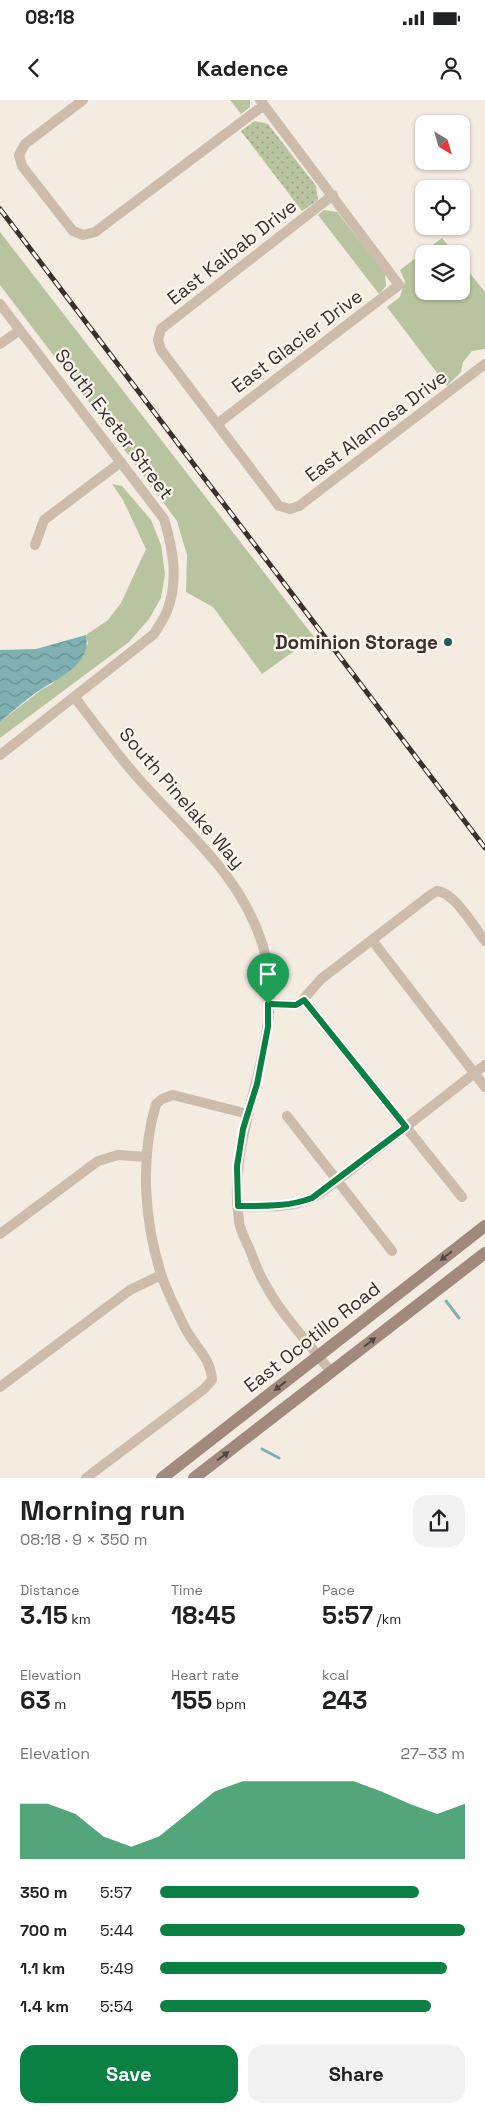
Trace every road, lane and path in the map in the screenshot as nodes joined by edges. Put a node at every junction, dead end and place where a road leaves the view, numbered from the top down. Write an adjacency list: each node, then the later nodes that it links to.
1 (83, 100): 2 (street)
2 (262, 103): 3 (street)
3 (332, 195): 8 (street, East Kaibab Drive); 8 (street, East Glacier Drive)
4 (0, 304): 5 (street, South Exeter Street)
5 (20, 330): 6 (street); 9 (street, South Exeter Street)
6 (0, 344)
7 (483, 366): 8 (street, East Alamosa Drive)
8 (217, 424)
9 (121, 462): 10 (street); 11 (street, South Exeter Street)
10 (35, 545)
11 (75, 698): 12 (street); 16 (street, South Pinelake Way)
12 (0, 756)
13 (372, 940): 14 (street); 15 (street); 18 (street)
14 (485, 941)
15 (304, 1000): 16 (street); 22 (street)
16 (268, 1004): 20 (street, South Pinelake Way)
17 (485, 1065): 18 (street)
18 (474, 1073): 19 (street); 22 (street)
19 (485, 1087)
20 (248, 1114): 23 (street); 26 (street, South Pinelake Way)
21 (287, 1116): 24 (street)
22 (406, 1127): 24 (street); 25 (street)
23 (146, 1157): 28 (street); 31 (street)
24 (338, 1180): 26 (street); 29 (street)
25 (462, 1197)
26 (238, 1206): 32 (street, South Pinelake Way)
27 (485, 1226): 32 (main road, East Ocotillo Road, one-way to 32)
28 (0, 1234)
29 (392, 1251)
30 (485, 1253): 33 (main road, East Ocotillo Road, one-way to 30)
31 (161, 1275): 34 (street); 35 (street)
32 (318, 1356): 33 (street, South Pinelake Way); 36 (main road, East Ocotillo Road, one-way to 36)
33 (331, 1372): 37 (main road, East Ocotillo Road, one-way to 33)
34 (0, 1387)
35 (86, 1478)
36 (162, 1478)
37 (194, 1478)

